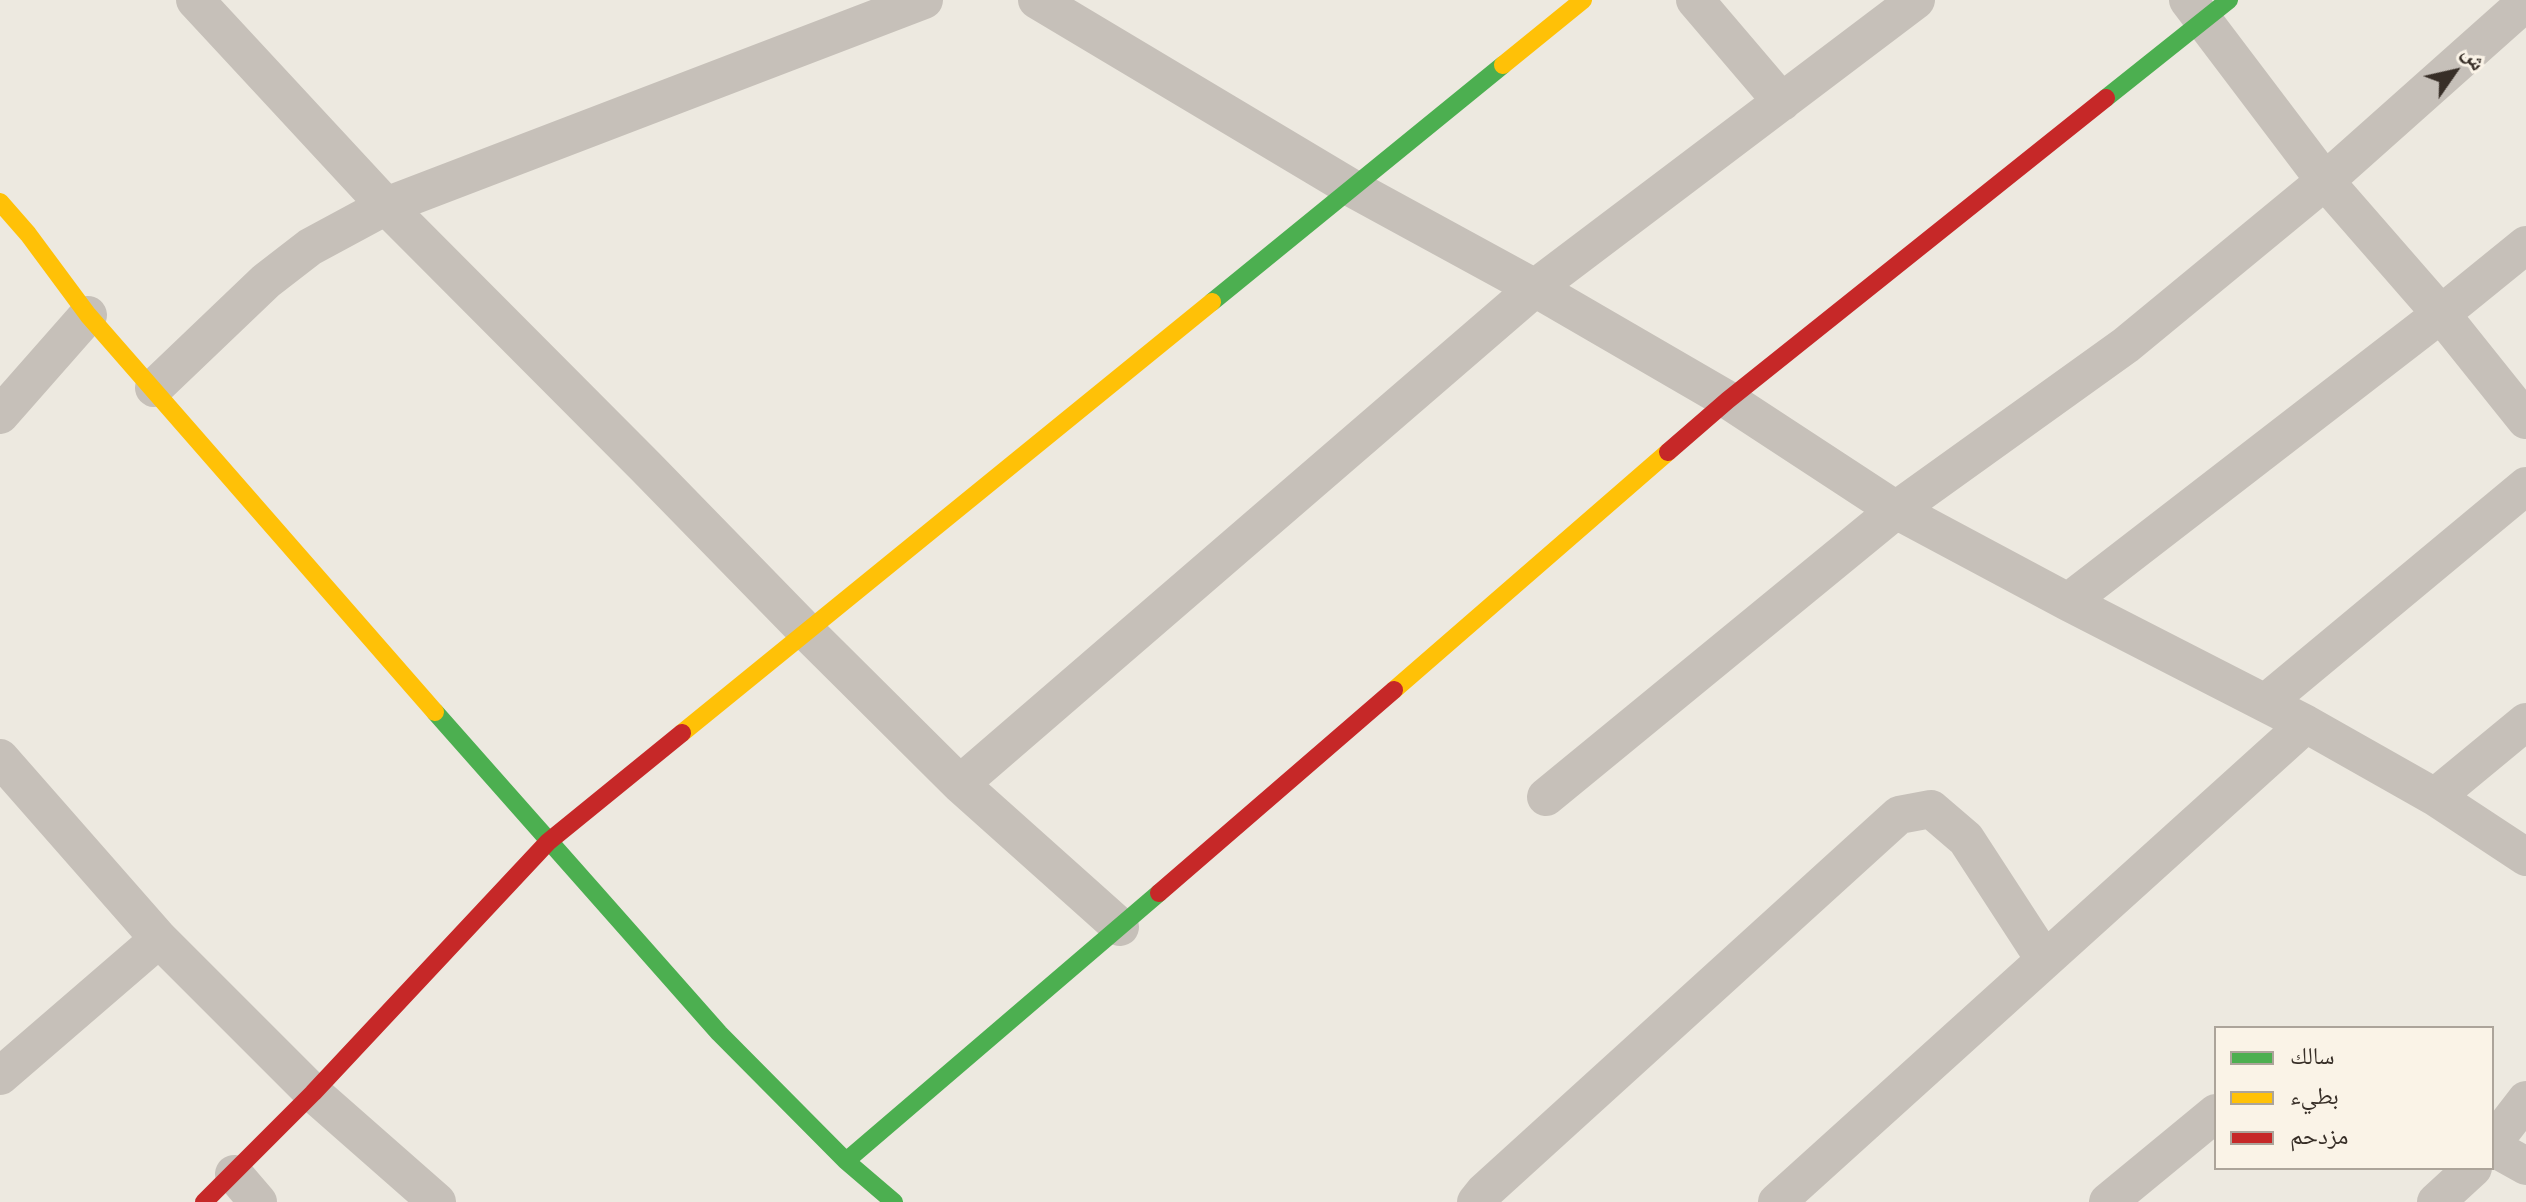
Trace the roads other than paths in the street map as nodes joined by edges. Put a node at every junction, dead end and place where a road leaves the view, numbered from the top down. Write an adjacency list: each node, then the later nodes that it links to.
1 (195, 0): 13 (street)
2 (924, 0): 13 (street)
3 (1037, 0): 11 (street)
4 (1583, 0): 11 (street)
5 (1695, 0): 9 (street)
6 (1916, 0): 9 (street)
7 (2526, 2): 10 (street)
8 (2207, 7): 10 (street); 19 (street)
9 (1782, 102): 15 (street)
10 (2325, 181): 16 (street); 23 (street)
11 (1350, 187): 15 (street); 25 (street)
12 (0, 202): 17 (street)
13 (386, 206): 18 (street); 25 (street)
14 (2526, 245): 16 (street)
15 (1535, 288): 19 (street); 30 (street)
16 (2441, 314): 21 (street); 24 (street)
17 (88, 315): 18 (street); 20 (street)
18 (154, 388): 33 (street)
19 (1728, 400): 23 (street); 35 (street)
20 (0, 415)
21 (2526, 420)
22 (2526, 486): 26 (street)
23 (1896, 510): 24 (street); 31 (street)
24 (2068, 602): 26 (street)
25 (806, 631): 30 (street); 33 (street)
26 (2265, 703): 28 (street)
27 (2526, 722): 32 (street)
28 (2306, 724): 32 (street); 37 (street)
29 (3, 769): 36 (street)
30 (960, 784): 35 (street)
31 (1546, 797)
32 (2435, 797): 34 (street)
33 (548, 842): 39 (street); 44 (street)
34 (2526, 857)
35 (1120, 927): 44 (street)
36 (159, 939): 38 (street); 39 (street)
37 (2044, 959): 51 (street); 52 (street)
38 (0, 1076)
39 (313, 1093): 47 (street); 49 (street)
40 (2526, 1100): 42 (street)
41 (2214, 1115): 53 (street)
42 (2494, 1142)
43 (2494, 1146): 45 (street)
44 (846, 1161): 50 (street)
45 (2526, 1166)
46 (2471, 1170): 54 (street)
47 (246, 1188): 48 (street)
48 (204, 1202)
49 (437, 1202)
50 (894, 1202)
51 (1476, 1202)
52 (1777, 1202)
53 (2108, 1202)
54 (2436, 1202)

